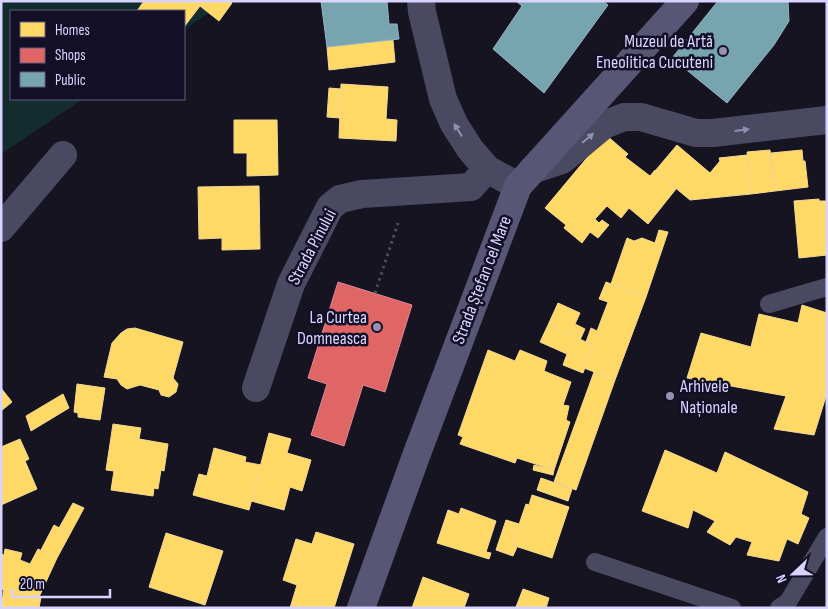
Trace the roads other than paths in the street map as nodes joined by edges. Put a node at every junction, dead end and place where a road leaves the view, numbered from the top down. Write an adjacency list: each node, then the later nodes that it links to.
1 (421, 1): 5 (street, one-way to 1)
2 (685, 1): 6 (street, Strada Ștefan cel Mare)
3 (827, 120): 6 (street, one-way to 3)
4 (63, 155): 7 (street)
5 (487, 169): 6 (street); 10 (street, Strada Pinului)
6 (525, 178): 13 (street, Strada Ștefan cel Mare)
7 (1, 228)
8 (827, 286): 9 (lane)
9 (769, 304)
10 (256, 388)
11 (827, 537): 15 (lane)
12 (596, 562): 14 (lane)
13 (362, 608)
14 (732, 608)
15 (779, 608)

